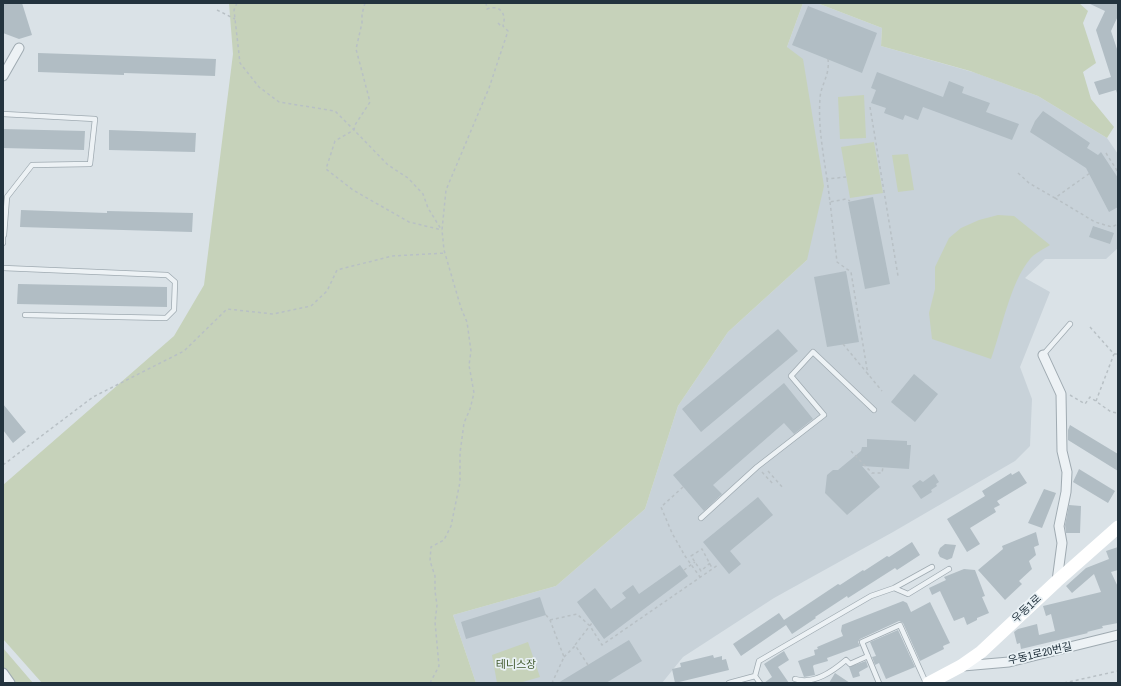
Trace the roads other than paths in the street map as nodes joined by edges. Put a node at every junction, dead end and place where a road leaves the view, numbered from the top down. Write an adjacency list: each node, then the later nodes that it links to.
1 (19, 48): 2 (street)
2 (3, 76)
3 (3, 114): 4 (lane)
4 (3, 234): 5 (lane)
5 (3, 243)
6 (3, 268): 7 (lane)
7 (25, 315)
8 (1070, 324): 9 (lane)
9 (1043, 355): 15 (street)
10 (874, 410): 11 (lane)
11 (701, 518)
12 (1118, 527): 15 (street, 우동1로)
13 (932, 567): 16 (lane)
14 (949, 569): 16 (lane)
15 (1057, 581): 19 (street, 우동1로)
16 (894, 588): 21 (lane)
17 (1118, 635): 19 (street, 우동1로20번길)
18 (868, 656): 22 (lane); 26 (lane); 27 (lane)
19 (961, 666): 27 (street, 우동1로)
20 (3, 673): 23 (street)
21 (755, 676): 24 (lane); 25 (lane)
22 (795, 679)
23 (10, 683)
24 (729, 683)
25 (760, 683)
26 (879, 683)
27 (927, 683)

